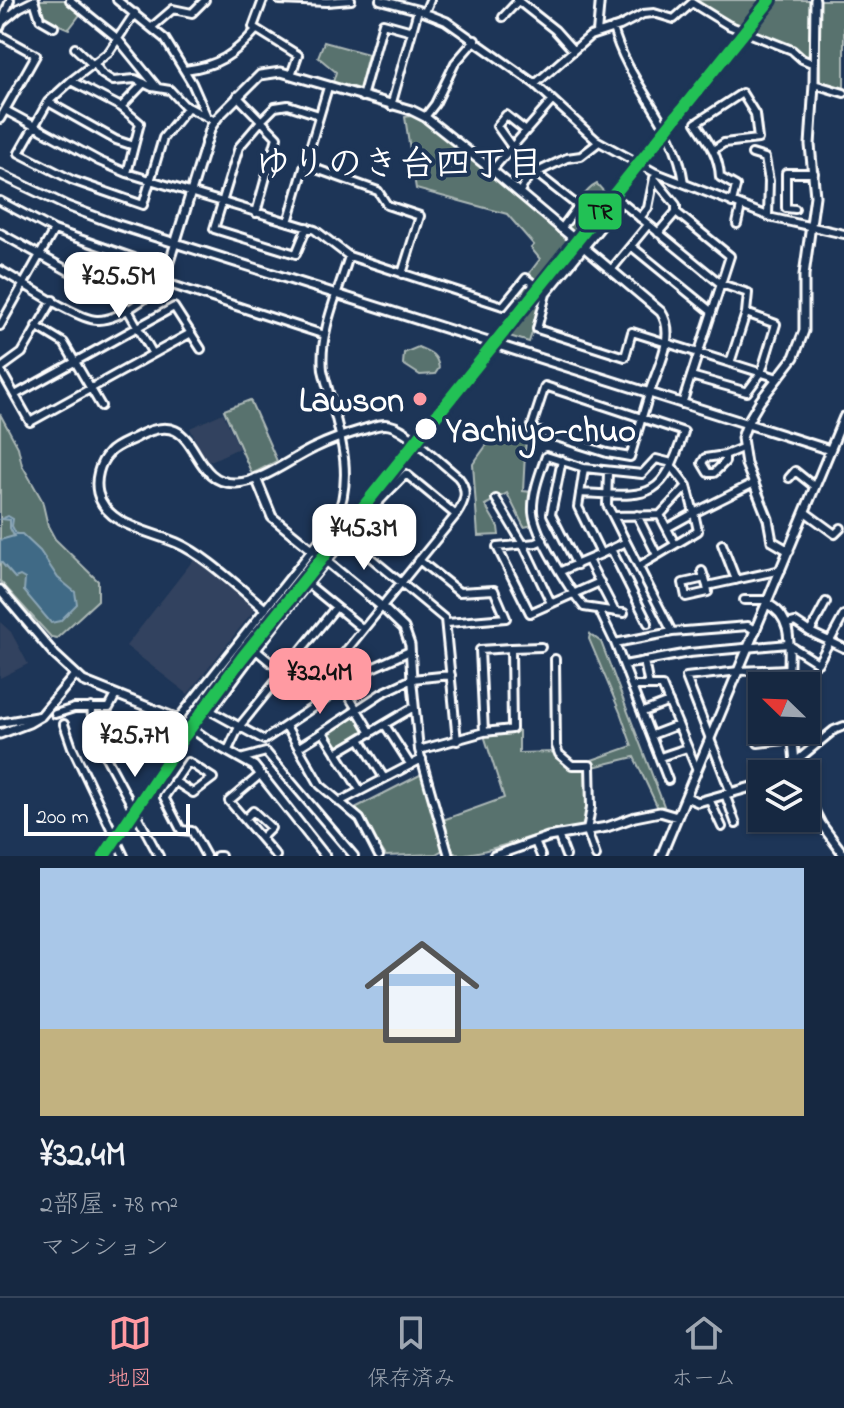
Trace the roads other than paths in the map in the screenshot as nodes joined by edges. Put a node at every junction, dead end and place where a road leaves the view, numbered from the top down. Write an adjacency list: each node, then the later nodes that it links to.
1 (10, 0): 18 (street)
2 (35, 0): 18 (street); 19 (street)
3 (70, 0): 26 (street)
4 (117, 0): 16 (street)
5 (205, 0): 20 (street)
6 (263, 0): 22 (street)
7 (279, 0): 8 (street)
8 (351, 0)
9 (380, 0): 15 (street)
10 (430, 0): 15 (street)
11 (600, 0): 24 (street)
12 (815, 0): 31 (street)
13 (517, 1): 17 (street); 29 (street)
14 (690, 1): 21 (street); 31 (street)
15 (422, 11): 23 (street); 27 (street)
16 (135, 13): 20 (street); 26 (street)
17 (503, 17)
18 (1, 24)
19 (54, 27)
20 (152, 27): 32 (street)
21 (613, 28): 24 (street); 68 (street)
22 (256, 30): 32 (street); 33 (street)
23 (412, 31): 42 (street); 45 (street)
24 (597, 33): 29 (street)
25 (0, 35): 48 (street)
26 (117, 38): 30 (street); 38 (street)
27 (475, 40): 36 (street); 50 (street)
28 (75, 48): 30 (street)
29 (572, 49): 36 (street)
30 (93, 64): 34 (street); 35 (street)
31 (814, 64): 37 (street)
32 (185, 70): 52 (street)
33 (291, 75): 39 (street); 41 (street)
34 (71, 81): 44 (street); 46 (street)
35 (144, 83): 38 (street); 46 (street)
36 (535, 84): 43 (street)
37 (814, 84): 40 (street); 65 (street)
38 (157, 87): 47 (street)
39 (328, 87): 42 (street); 49 (street)
40 (844, 93)
41 (237, 96): 52 (street); 53 (street)
42 (362, 97): 45 (street)
43 (552, 101): 55 (street); 56 (street)
44 (48, 102): 54 (street); 57 (street)
45 (391, 106): 50 (street)
46 (121, 107): 57 (street)
47 (188, 107): 52 (street); 67 (street)
48 (5, 110): 51 (street); 54 (street)
49 (319, 115): 53 (street); 61 (street)
50 (425, 117): 62 (street)
51 (0, 119)
52 (211, 119): 69 (street)
53 (262, 120): 72 (street); 77 (street)
54 (33, 126): 63 (street); 67 (street)
55 (526, 131): 58 (street); 58 (street)
56 (599, 142): 64 (street); 68 (street)
57 (134, 146): 63 (street)
58 (512, 147): 62 (street)
59 (713, 150): 59 (street); 73 (street)
60 (752, 154): 78 (street)
61 (305, 165): 80 (street); 97 (street)
62 (492, 170): 70 (street)
63 (127, 173): 67 (street)
64 (536, 173): 70 (street); 85 (street)
65 (814, 173): 75 (street); 84 (street)
66 (0, 174): 90 (street)
67 (150, 180): 69 (street)
68 (684, 183): 73 (street)
69 (190, 193): 72 (street); 90 (street)
70 (519, 193): 85 (street)
71 (0, 201): 86 (street)
72 (223, 203): 77 (street); 83 (street)
73 (732, 203): 74 (street)
74 (741, 206): 78 (street); 81 (street)
75 (795, 209)
76 (676, 212): 79 (street); 88 (street); 101 (street)
77 (256, 213): 80 (street)
78 (768, 216): 84 (street)
79 (640, 218): 82 (street); 92 (street)
80 (288, 222): 83 (street)
81 (737, 224)
82 (648, 225): 88 (street); 91 (street)
83 (307, 227): 94 (street)
84 (812, 227): 89 (street); 121 (street)
85 (561, 229): 92 (street)
86 (54, 230): 93 (street); 98 (street)
87 (0, 233): 93 (street)
88 (658, 233): 101 (street)
89 (844, 234)
90 (175, 244): 99 (street); 103 (street)
91 (631, 246): 96 (street); 106 (street)
92 (583, 248): 96 (street); 102 (street)
93 (39, 256): 98 (street); 100 (street)
94 (349, 256): 97 (street); 103 (street)
95 (0, 270): 100 (street)
96 (611, 270): 113 (street)
97 (402, 274): 102 (street)
98 (112, 282): 105 (street)
99 (163, 282): 105 (street); 112 (street)
100 (24, 284): 104 (street); 108 (street)
101 (721, 284): 106 (street); 107 (street)
102 (546, 294): 113 (street)
103 (337, 295): 112 (street); 123 (street)
104 (53, 300): 105 (street); 109 (street)
105 (127, 310): 110 (street)
106 (712, 312): 115 (street)
107 (746, 313): 118 (street); 119 (street)
108 (0, 326)
109 (37, 327): 117 (street); 124 (street)
110 (137, 328): 111 (street); 116 (street); 117 (street)
111 (191, 333): 114 (street); 116 (street)
112 (325, 335): 130 (street)
113 (666, 343): 115 (street); 123 (street)
114 (201, 349)
115 (699, 353): 118 (street); 120 (street)
116 (153, 354): 122 (street)
117 (76, 361): 122 (street); 124 (street)
118 (730, 363): 119 (street)
119 (761, 373): 120 (street); 121 (street)
120 (691, 376): 125 (street)
121 (778, 378): 129 (street)
122 (91, 388): 124 (street); 126 (street)
123 (649, 394): 125 (street); 128 (street)
124 (15, 395)
125 (682, 404): 129 (street)
126 (101, 406)
127 (844, 417): 133 (street)
128 (642, 418): 128 (street); 136 (street)
129 (747, 423): 132 (street); 133 (street)
130 (339, 438): 131 (street); 139 (street); 164 (street)
131 (415, 440): 150 (street)
132 (742, 448): 134 (street); 141 (street)
133 (830, 450): 143 (street)
134 (725, 455)
135 (562, 460): 137 (street); 149 (street); 153 (street)
136 (671, 464): 138 (street); 142 (street); 145 (street)
137 (584, 468): 138 (street); 144 (street)
138 (608, 471): 145 (street)
139 (256, 478): 164 (street); 188 (street)
140 (789, 478): 143 (street)
141 (752, 484): 148 (street); 165 (street)
142 (687, 486): 148 (street); 152 (street)
143 (815, 487): 147 (street)
144 (580, 493): 145 (street); 166 (street)
145 (607, 494): 154 (street)
146 (496, 499): 160 (street)
147 (805, 512): 156 (street); 165 (street)
148 (694, 513): 155 (street); 161 (street)
149 (551, 514): 153 (street); 171 (street)
150 (456, 515): 157 (street); 168 (street)
151 (637, 515): 152 (street); 154 (street); 167 (street)
152 (660, 515): 155 (street)
153 (534, 516): 158 (street)
154 (613, 516): 159 (street)
155 (667, 528): 161 (street)
156 (841, 528)
157 (347, 538): 170 (street); 177 (street)
158 (543, 540): 160 (street); 174 (street)
159 (626, 542): 163 (street); 172 (street)
160 (523, 544): 185 (street); 185 (street)
161 (675, 544): 167 (street)
162 (722, 544): 176 (street)
163 (611, 549): 166 (street); 194 (street)
164 (311, 550): 170 (street); 188 (street)
165 (789, 551): 173 (street)
166 (601, 554): 169 (street)
167 (657, 555): 172 (street)
168 (419, 560): 177 (street); 193 (street)
169 (588, 560): 171 (street); 178 (street)
170 (327, 563): 179 (street); 186 (street)
171 (577, 565): 174 (street)
172 (639, 566): 198 (street)
173 (781, 570): 176 (street); 183 (street)
174 (561, 571): 181 (street)
175 (702, 571): 176 (street)
176 (736, 580)
177 (401, 582): 186 (street); 193 (street)
178 (600, 582): 181 (street); 190 (street)
179 (309, 585): 187 (street); 207 (street)
180 (0, 590): 216 (street)
181 (573, 593): 185 (street); 189 (street)
182 (744, 600): 183 (street)
183 (768, 602): 195 (street); 197 (street)
184 (826, 602): 199 (street)
185 (551, 603)
186 (381, 606): 196 (street); 208 (street)
187 (336, 607): 196 (street); 215 (street)
188 (265, 609): 231 (street)
189 (599, 609): 190 (street); 201 (street)
190 (615, 612): 191 (street)
191 (624, 613)
192 (844, 615): 200 (street)
193 (447, 623): 217 (street)
194 (648, 623)
195 (787, 624): 199 (street); 202 (street)
196 (363, 629): 219 (street)
197 (756, 631): 198 (street); 204 (street)
198 (672, 632): 201 (street)
199 (810, 632): 200 (street)
200 (831, 642): 202 (street); 206 (street)
201 (615, 643): 211 (street)
202 (788, 644): 204 (street); 212 (street)
203 (541, 647): 205 (street)
204 (749, 647): 210 (street); 213 (street)
205 (511, 648): 240 (street); 240 (street)
206 (844, 648)
207 (256, 650): 215 (street); 238 (street)
208 (410, 651): 218 (street); 219 (street)
209 (555, 659): 273 (street)
210 (644, 661): 211 (street); 221 (street)
211 (624, 665): 220 (street)
212 (788, 669): 213 (street); 214 (street)
213 (739, 671): 244 (street); 244 (street)
214 (788, 672)
215 (283, 674): 224 (street); 238 (street)
216 (75, 675): 222 (street); 230 (street)
217 (451, 675): 218 (street); 246 (street)
218 (412, 679): 226 (street); 227 (street)
219 (344, 686): 224 (street); 227 (street)
220 (633, 686): 221 (street); 228 (street)
221 (649, 686): 223 (street)
222 (116, 695): 225 (street); 231 (street)
223 (669, 702): 228 (street); 235 (street)
224 (319, 703): 236 (street)
225 (91, 707): 229 (street); 279 (street)
226 (414, 707): 234 (street); 250 (street)
227 (357, 708): 239 (street); 241 (street)
228 (643, 712): 243 (street)
229 (55, 714)
230 (41, 716): 232 (street); 242 (street)
231 (178, 719): 249 (street)
232 (0, 723)
233 (64, 724): 278 (street)
234 (385, 725): 241 (street); 256 (street)
235 (678, 725): 243 (street); 248 (street)
236 (286, 726): 238 (street); 247 (street)
237 (844, 726): 255 (street)
238 (239, 727): 249 (street)
239 (323, 732): 247 (street); 251 (street)
240 (484, 732): 246 (street)
241 (371, 733): 245 (street)
242 (0, 734)
243 (652, 735): 252 (street)
244 (710, 737): 257 (street); 264 (street)
245 (360, 739): 251 (street); 259 (street)
246 (457, 741): 250 (street)
247 (299, 747): 267 (street)
248 (687, 748): 252 (street); 257 (street)
249 (228, 750): 253 (street)
250 (419, 750): 254 (street)
251 (336, 753): 263 (street)
252 (660, 757): 260 (street)
253 (244, 758): 258 (street); 283 (street)
254 (422, 759): 256 (street); 285 (street)
255 (797, 760)
256 (410, 764): 259 (street)
257 (697, 770): 265 (street)
258 (261, 774): 269 (street); 282 (street)
259 (384, 778): 263 (street)
260 (668, 780)
261 (174, 781): 261 (street); 280 (street)
262 (748, 789): 264 (street)
263 (360, 790): 267 (street)
264 (728, 794): 266 (street); 271 (street)
265 (686, 797): 266 (street); 268 (street)
266 (709, 799): 272 (street)
267 (339, 802): 284 (street)
268 (677, 817): 273 (street); 290 (street)
269 (245, 819): 275 (street); 275 (street)
270 (820, 822): 277 (street)
271 (736, 824)
272 (722, 827)
273 (587, 831): 274 (street); 289 (street)
274 (558, 835): 276 (street); 288 (street)
275 (261, 838): 281 (street)
276 (535, 842): 286 (street); 287 (street)
277 (843, 853)
278 (124, 856)
279 (159, 856)
280 (206, 856)
281 (276, 856)
282 (325, 856)
283 (354, 856)
284 (379, 856)
285 (449, 856)
286 (494, 856)
287 (541, 856)
288 (566, 856)
289 (596, 856)
290 (661, 856)

